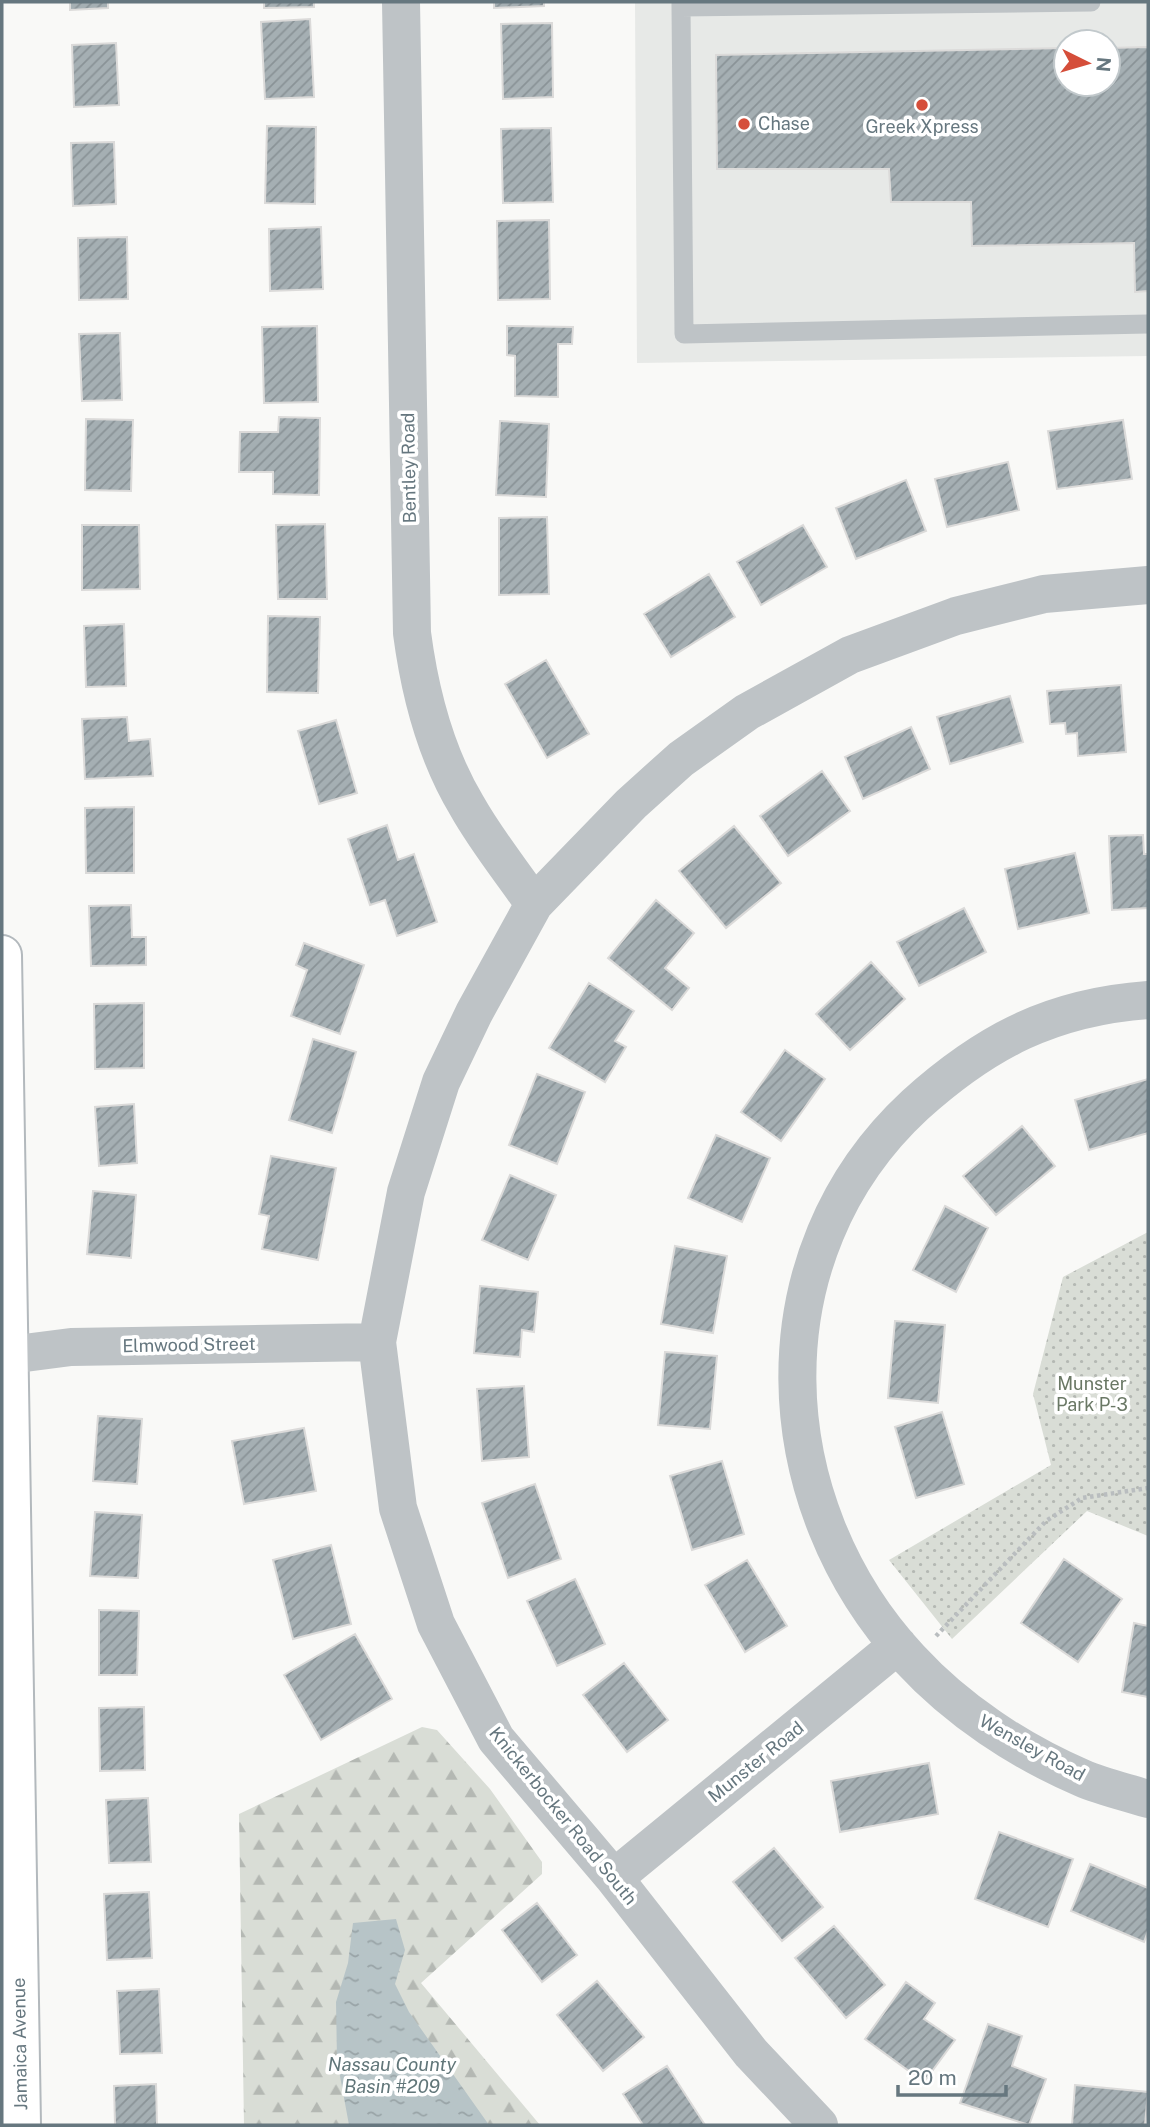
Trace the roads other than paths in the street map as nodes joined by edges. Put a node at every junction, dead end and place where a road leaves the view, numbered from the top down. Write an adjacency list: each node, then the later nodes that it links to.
1 (401, 2): 6 (street, Bentley Road)
2 (1091, 2): 3 (lane)
3 (681, 5): 4 (lane)
4 (1148, 324)
5 (1148, 584): 6 (street, Knickerbocker Road South)
6 (534, 904): 9 (street, Knickerbocker Road South)
7 (2, 955): 10 (street, Jamaica Avenue)
8 (1148, 1000): 11 (street, Wensley Road)
9 (376, 1342): 10 (street, Elmwood Street); 13 (street, Knickerbocker Road South)
10 (5, 1356): 14 (street, Jamaica Avenue)
11 (905, 1654): 12 (street, Wensley Road); 13 (street, Munster Road)
12 (1148, 1799)
13 (614, 1878): 15 (street, Knickerbocker Road South)
14 (21, 2125)
15 (819, 2125)

